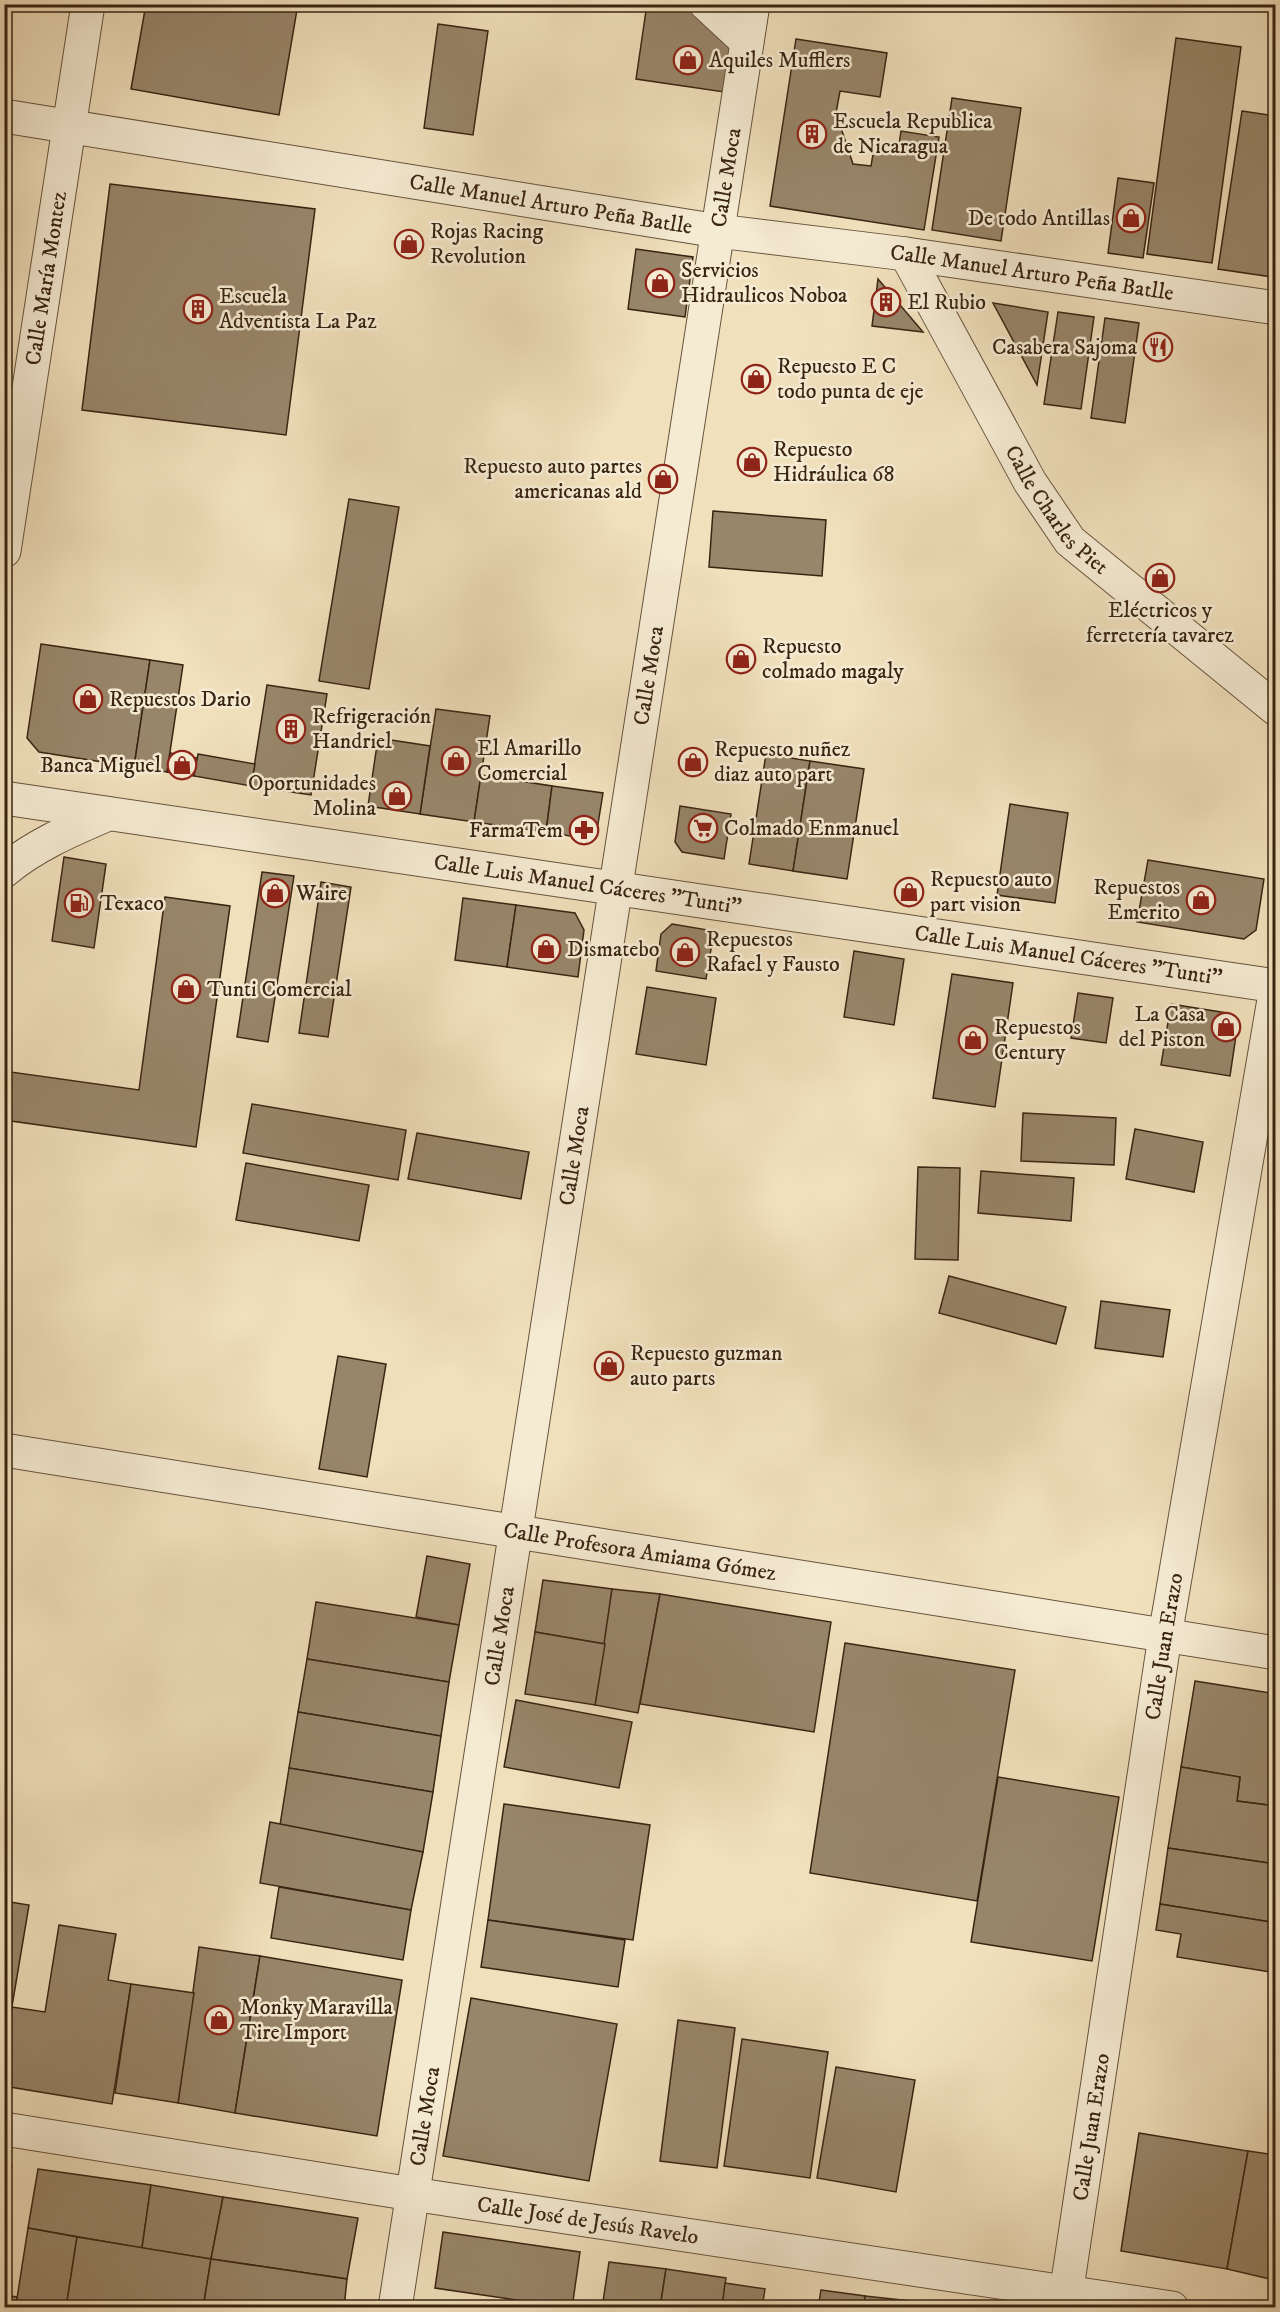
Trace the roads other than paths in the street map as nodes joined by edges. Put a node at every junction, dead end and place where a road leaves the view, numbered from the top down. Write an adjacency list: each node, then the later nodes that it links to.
1 (88, 4): 6 (street, Calle María Montez)
2 (706, 4): 4 (street)
3 (753, 4): 4 (street, Calle Moca)
4 (747, 42): 7 (street, Calle Moca)
5 (4, 116): 6 (street, Calle Manuel Arturo Peña Batlle)
6 (69, 126): 7 (street, Calle Manuel Arturo Peña Batlle); 10 (street, Calle María Montez)
7 (718, 231): 8 (street, Calle Manuel Arturo Peña Batlle); 15 (street, Calle Moca)
8 (906, 254): 9 (street, Calle Manuel Arturo Peña Batlle); 11 (street, Calle Charles Piet)
9 (1275, 308)
10 (4, 551)
11 (1275, 709)
12 (4, 798): 13 (street, Calle Luis Manuel Cáceres "Tunti")
13 (108, 814): 14 (street); 15 (street, Calle Luis Manuel Cáceres "Tunti")
14 (4, 871)
15 (615, 890): 16 (street, Calle Luis Manuel Cáceres "Tunti"); 18 (street, Calle Moca)
16 (1275, 987): 19 (street, Calle Juan Erazo)
17 (4, 1450): 18 (street, Calle Profesora Amiama Gómez)
18 (515, 1531): 19 (street, Calle Profesora Amiama Gómez); 22 (street, Calle Moca)
19 (1166, 1636): 20 (street, Calle Profesora Amiama Gómez); 23 (street, Calle Juan Erazo)
20 (1275, 1653)
21 (4, 2129): 22 (street, Calle José de Jesús Ravelo)
22 (412, 2194): 23 (street, Calle José de Jesús Ravelo); 24 (street, Calle Moca)
23 (1065, 2300): 25 (street, Calle José de Jesús Ravelo)
24 (394, 2307)
25 (1172, 2307)

